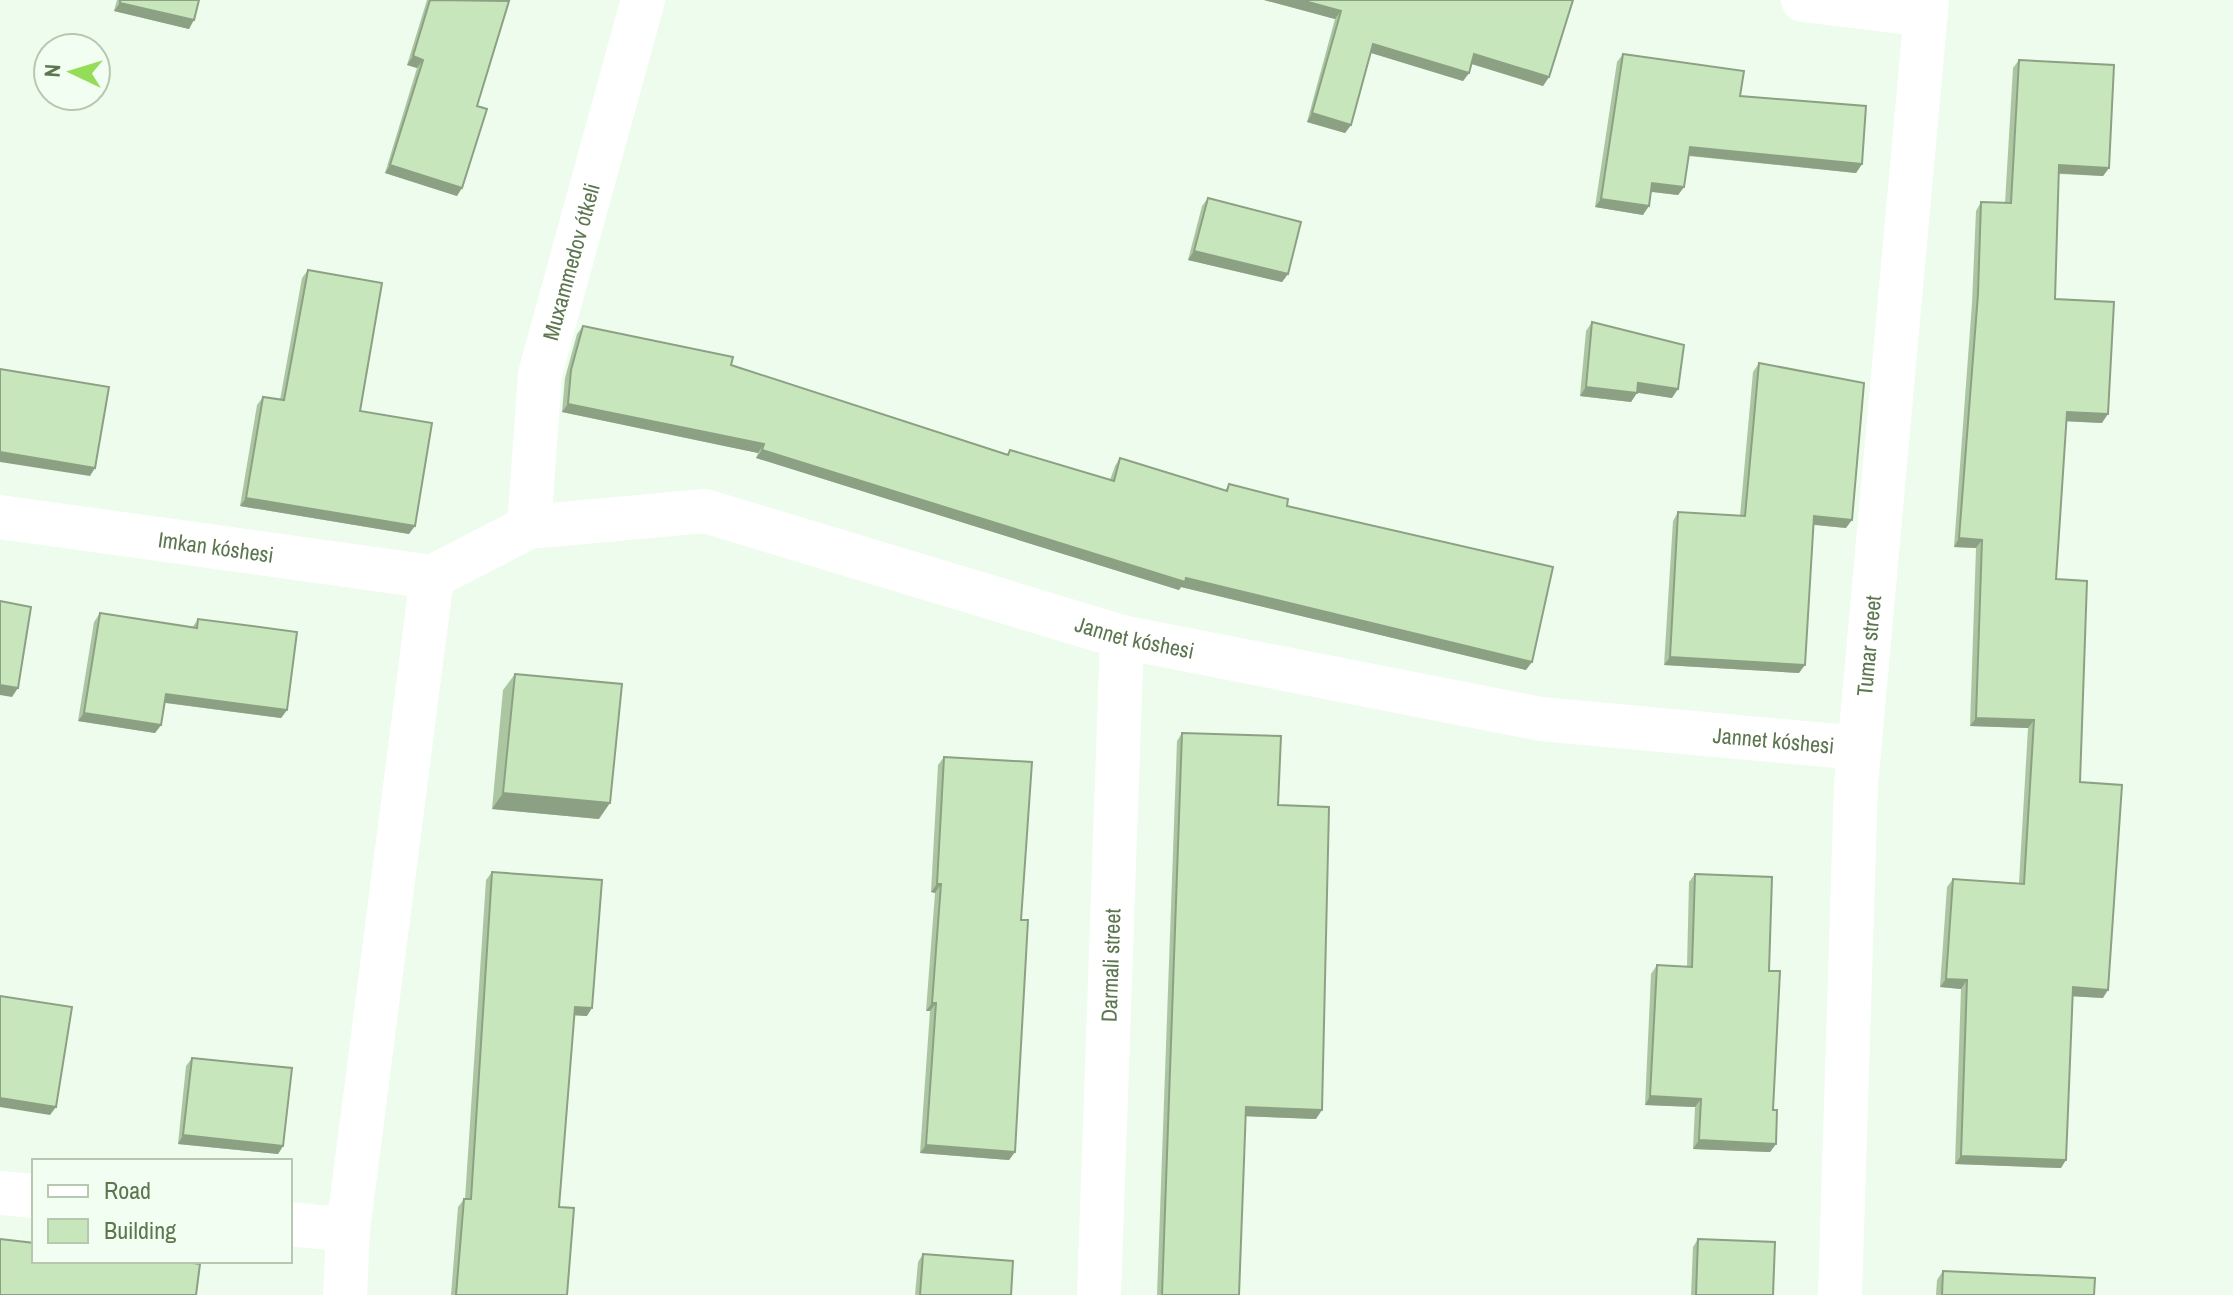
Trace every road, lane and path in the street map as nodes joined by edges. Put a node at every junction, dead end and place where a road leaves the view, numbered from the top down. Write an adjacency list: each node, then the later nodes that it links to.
1 (643, 0): 5 (street, Muxammedov ótkeli)
2 (1803, 0): 3 (street)
3 (1927, 8): 8 (street, Tumar street)
4 (0, 517): 6 (street, Imkan kóshesi)
5 (529, 527): 6 (street, Jannet kóshesi); 7 (street, Jannet kóshesi)
6 (432, 577): 12 (street)
7 (1122, 637): 8 (street, Jannet kóshesi); 14 (street, Darmali street)
8 (1859, 748): 15 (street, Tumar street)
9 (0, 1193): 10 (street)
10 (32, 1196)
11 (292, 1224): 12 (street)
12 (348, 1230): 13 (street)
13 (345, 1295)
14 (1099, 1295)
15 (1840, 1295)

